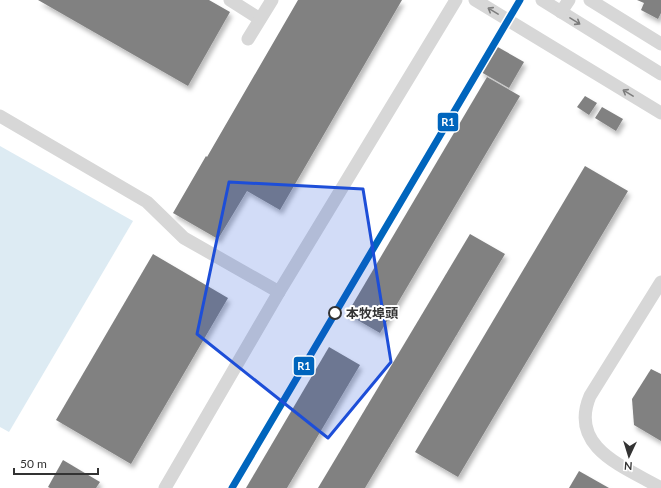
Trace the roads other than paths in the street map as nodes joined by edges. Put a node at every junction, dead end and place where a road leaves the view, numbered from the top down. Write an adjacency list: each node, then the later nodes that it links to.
1 (230, 0): 9 (street)
2 (272, 0): 9 (street)
3 (456, 0): 16 (street)
4 (475, 0): 13 (street, one-way to 4)
5 (542, 0): 8 (street)
6 (569, 0): 8 (street)
7 (590, 0): 11 (street)
8 (561, 12): 12 (street, one-way to 12)
9 (260, 19): 10 (street)
10 (248, 39)
11 (661, 44)
12 (661, 74)
13 (661, 113)
14 (0, 116): 16 (street)
15 (661, 282): 18 (street)
16 (279, 292): 17 (street)
17 (165, 488)
18 (661, 488)

